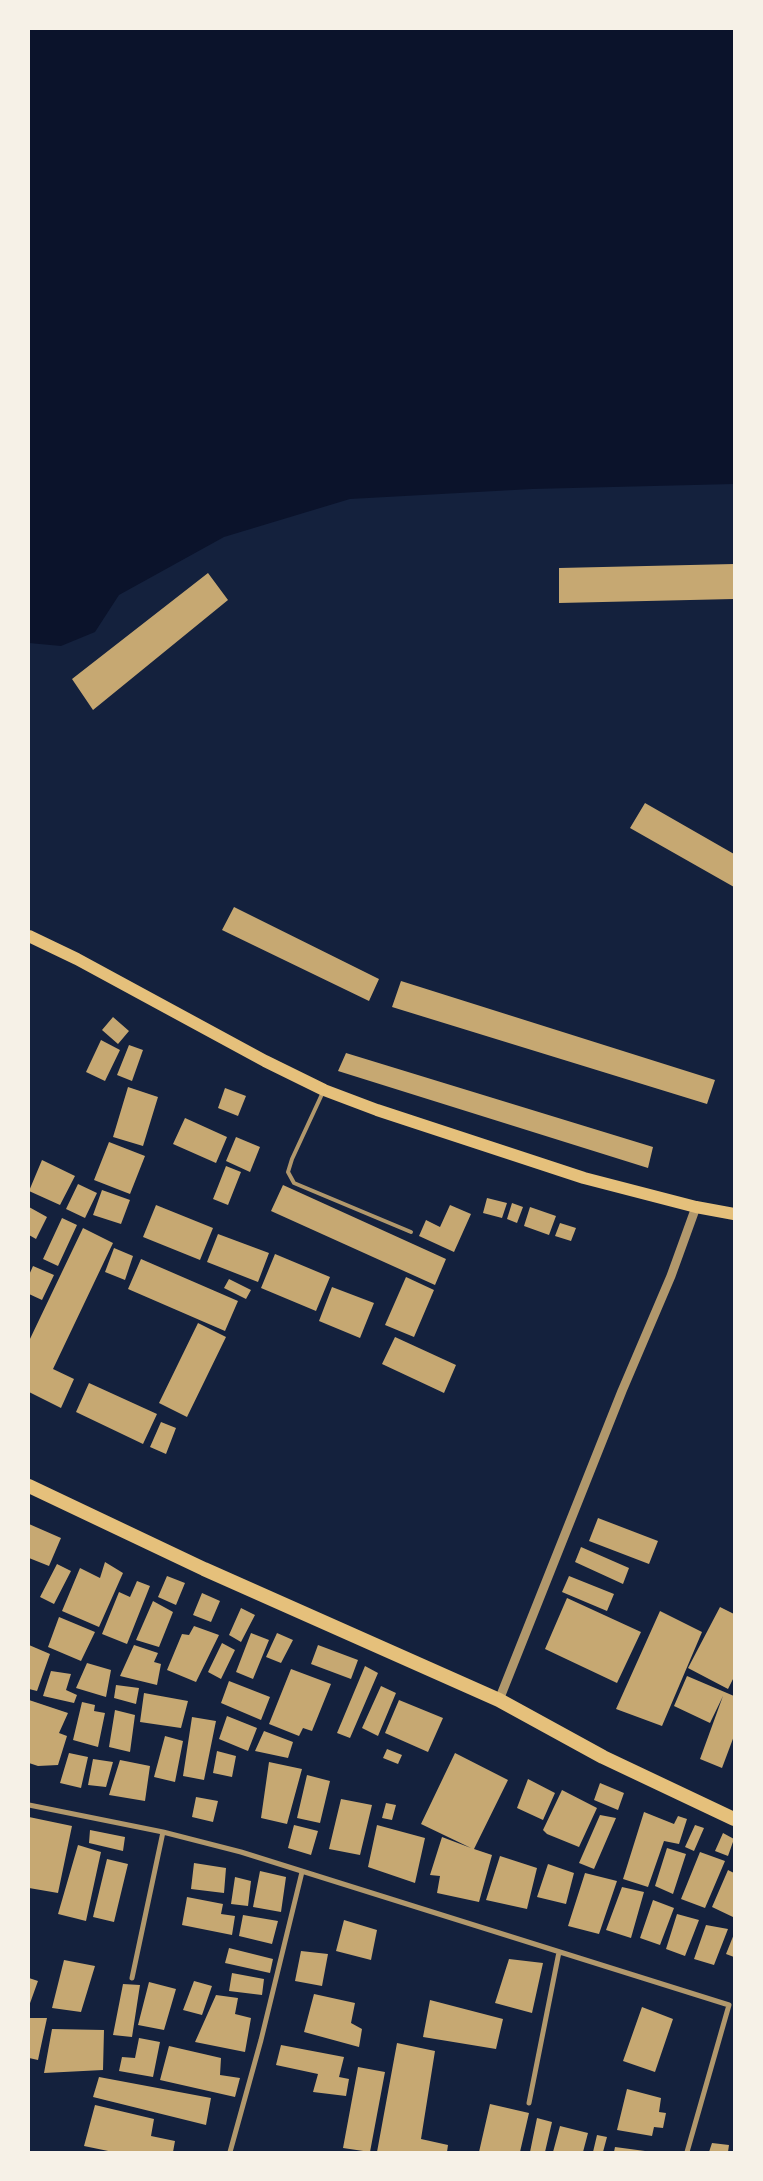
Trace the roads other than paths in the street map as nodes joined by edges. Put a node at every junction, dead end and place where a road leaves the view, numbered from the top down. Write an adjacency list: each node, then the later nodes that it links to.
1 (29, 936): 2 (main road)
2 (324, 1090): 3 (main road); 5 (lane)
3 (696, 1207): 4 (main road); 7 (street)
4 (734, 1214)
5 (411, 1232)
6 (29, 1486): 7 (highway)
7 (499, 1700): 9 (highway)
8 (29, 1805): 10 (street)
9 (734, 1819)
10 (163, 1832): 11 (street); 13 (street)
11 (302, 1872): 12 (street); 16 (street)
12 (559, 1952): 14 (street); 15 (street)
13 (132, 1978)
14 (732, 2006): 17 (street)
15 (529, 2103)
16 (230, 2152)
17 (687, 2152)

